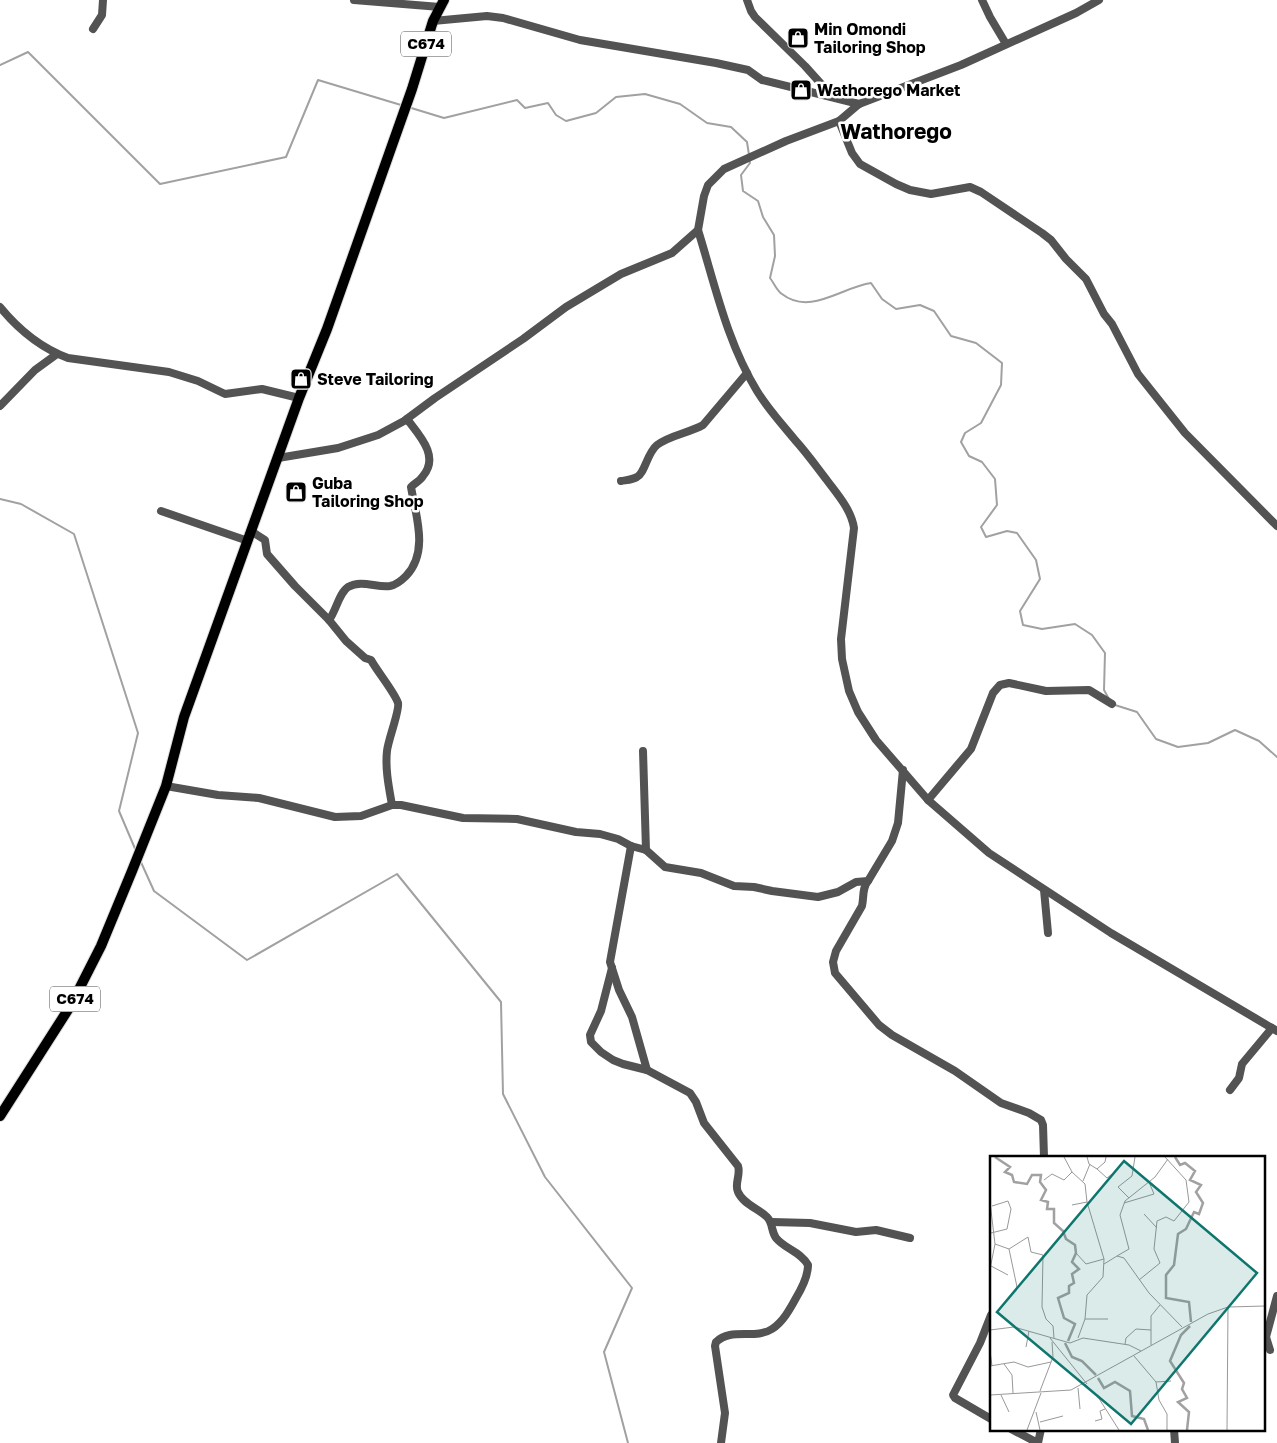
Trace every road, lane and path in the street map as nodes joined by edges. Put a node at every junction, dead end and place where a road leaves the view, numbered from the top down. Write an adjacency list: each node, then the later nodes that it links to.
1 (103, 0): 7 (street)
2 (354, 0): 6 (street)
3 (747, 0): 9 (street)
4 (982, 0): 8 (street)
5 (1099, 0): 8 (street)
6 (440, 12): 9 (street); 16 (main road, C674)
7 (93, 29)
8 (1006, 44): 10 (street)
9 (832, 96): 10 (street)
10 (859, 104): 11 (street)
11 (838, 121): 12 (street); 22 (street)
12 (698, 230): 15 (street); 18 (street)
13 (0, 307): 14 (street)
14 (57, 354): 16 (street); 17 (street)
15 (747, 373): 20 (street); 28 (street)
16 (299, 398): 19 (main road, C674)
17 (0, 406)
18 (407, 420): 19 (street); 25 (street)
19 (278, 458): 23 (main road, C674)
20 (622, 481)
21 (162, 511): 24 (street)
22 (1277, 526)
23 (251, 530): 24 (main road, C674); 25 (street)
24 (248, 541): 29 (main road, C674)
25 (329, 620): 31 (street)
26 (1112, 704): 30 (street)
27 (643, 751): 33 (street)
28 (902, 770): 30 (street); 34 (street)
29 (166, 786): 31 (street); 41 (main road, C674)
30 (928, 800): 35 (street)
31 (392, 805): 32 (street)
32 (631, 846): 33 (street); 37 (street)
33 (646, 850): 34 (street)
34 (868, 881): 42 (street)
35 (1044, 890): 36 (street); 38 (street)
36 (1048, 933)
37 (612, 968): 39 (street); 39 (street)
38 (1275, 1029): 40 (street)
39 (646, 1070): 43 (street)
40 (1230, 1090)
41 (1, 1112)
42 (1044, 1156)
43 (772, 1222): 44 (street); 52 (street)
44 (910, 1238)
45 (1277, 1296): 47 (street)
46 (990, 1318): 48 (street)
47 (1270, 1350)
48 (990, 1419)
49 (1012, 1430): 50 (street)
50 (1041, 1430)
51 (1174, 1430): 53 (street)
52 (721, 1443)
53 (1176, 1443)

